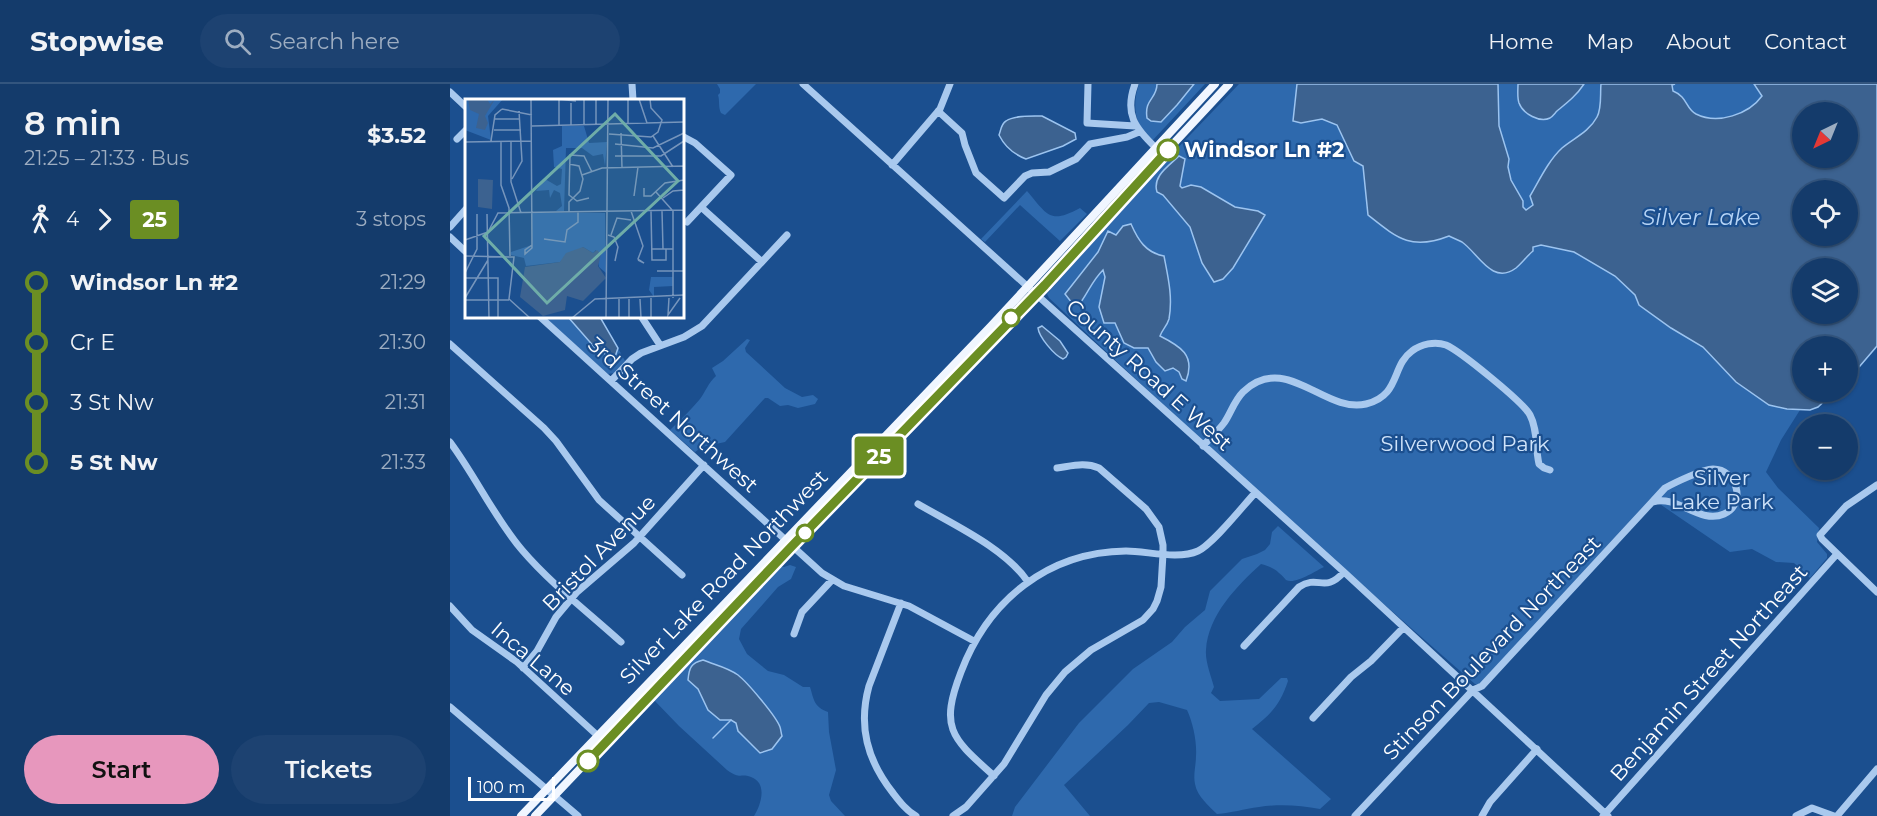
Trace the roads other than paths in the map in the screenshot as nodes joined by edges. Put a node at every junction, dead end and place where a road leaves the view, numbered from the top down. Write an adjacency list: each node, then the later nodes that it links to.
1 (632, 84): 9 (street)
2 (803, 84): 17 (street, County Road E West)
3 (950, 84): 11 (street)
4 (1088, 84): 12 (street)
5 (1135, 84): 12 (street)
6 (1215, 84): 16 (main road, Silver Lake Road Northwest)
7 (1229, 84): 27 (main road)
8 (450, 92): 10 (street)
9 (633, 99)
10 (465, 106)
11 (938, 111): 12 (street); 17 (street)
12 (1137, 129): 16 (street)
13 (465, 131): 15 (street)
14 (684, 137): 18 (street)
15 (457, 139)
16 (1156, 148): 26 (main road, Silver Lake Road Northwest)
17 (892, 165): 26 (street, County Road E West)
18 (701, 207): 20 (street); 25 (street)
19 (465, 210): 21 (street)
20 (687, 222)
21 (450, 227)
22 (787, 235): 25 (street)
23 (450, 237): 24 (street)
24 (465, 251)
25 (762, 262): 31 (street)
26 (1028, 286): 27 (street, County Road E West); 43 (main road, Silver Lake Road Northwest)
27 (1036, 293): 34 (street, County Road E West); 44 (main road)
28 (541, 318): 32 (street, 3rd Street Northwest)
29 (642, 318): 31 (street)
30 (450, 344): 42 (street)
31 (660, 345): 32 (street)
32 (611, 381): 35 (street, 3rd Street Northwest)
33 (450, 442): 52 (street)
34 (1203, 446): 37 (street); 39 (street, County Road E West)
35 (704, 465): 42 (street, Bristol Avenue); 43 (street, 3rd Street Northwest)
36 (1057, 468): 45 (street)
37 (1550, 470)
38 (1877, 485): 46 (street)
39 (1255, 493): 45 (street); 47 (street, County Road E West)
40 (1653, 502): 40 (street, Stinson Boulevard Northeast); 61 (street, Stinson Boulevard Northeast)
41 (918, 504): 50 (street)
42 (639, 537): 48 (street); 52 (street, Bristol Avenue)
43 (786, 539): 44 (street, 3rd Street Northwest); 64 (main road, Silver Lake Road Northwest)
44 (792, 546): 49 (street, 3rd Street Northwest); 69 (main road)
45 (1163, 554): 50 (street); 67 (street)
46 (1838, 554): 51 (street); 70 (street, Benjamin Street Northeast)
47 (1344, 572): 55 (street, County Road E West); 59 (street)
48 (682, 575)
49 (832, 580): 53 (street, 3rd Street Northwest); 56 (street)
50 (1028, 582): 57 (street)
51 (1877, 592)
52 (572, 598): 58 (street); 60 (street, Bristol Avenue)
53 (901, 603): 57 (street, 3rd Street Northwest); 74 (street)
54 (450, 606): 60 (street, Inca Lane)
55 (1403, 628): 61 (street, County Road E West); 63 (street)
56 (794, 634)
57 (974, 641): 67 (street)
58 (621, 642)
59 (1244, 646)
60 (523, 668): 64 (street, Inca Lane)
61 (1473, 690): 65 (street, County Road E West); 76 (street, Stinson Boulevard Northeast)
62 (450, 707): 68 (street)
63 (1313, 718)
64 (598, 736): 68 (main road, Silver Lake Road Northwest)
65 (1537, 749): 70 (street, County Road E West); 77 (street)
66 (1877, 769): 79 (street)
67 (994, 776): 75 (street)
68 (547, 789): 69 (street); 71 (main road, Silver Lake Road Northwest)
69 (555, 795): 72 (main road); 73 (street)
70 (1605, 815)
71 (521, 816)
72 (535, 816)
73 (578, 816)
74 (916, 816)
75 (953, 816)
76 (1355, 816)
77 (1482, 816)
78 (1796, 816): 79 (street)
79 (1835, 816)

